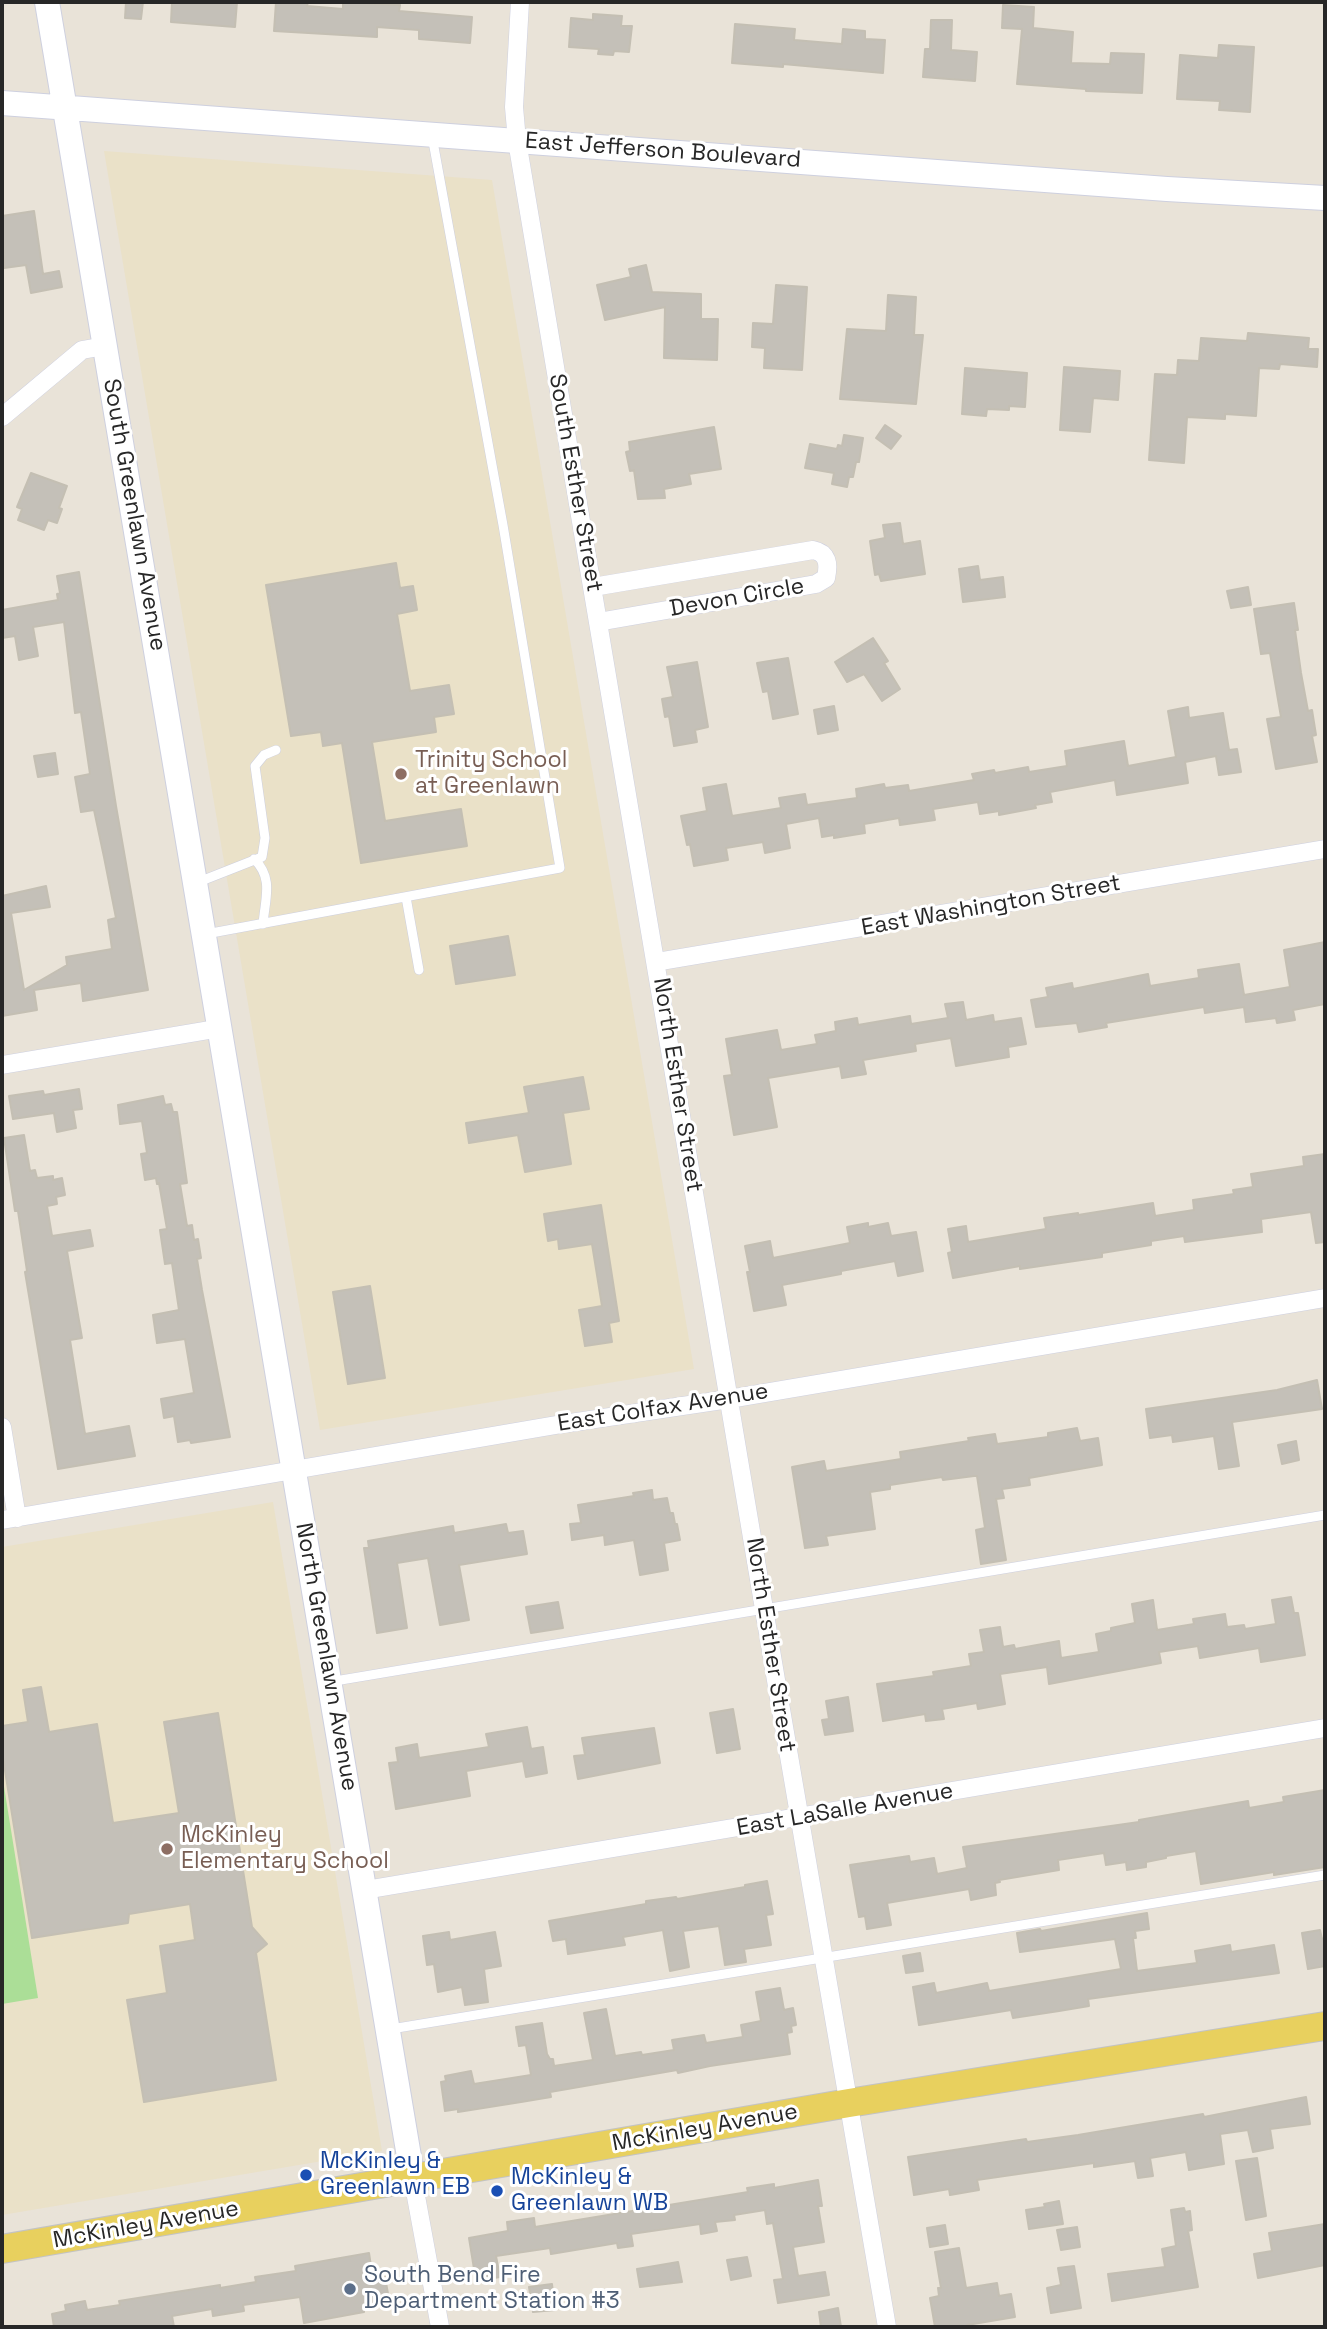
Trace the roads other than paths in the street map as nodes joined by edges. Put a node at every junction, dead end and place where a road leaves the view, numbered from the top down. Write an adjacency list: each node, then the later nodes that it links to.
1 (47, 2): 4 (street, South Greenlawn Avenue)
2 (520, 2): 6 (street, South Esther Street)
3 (2, 103): 4 (street, East Jefferson Boulevard)
4 (65, 108): 5 (street, East Jefferson Boulevard); 8 (street, South Greenlawn Avenue)
5 (432, 134): 6 (street, East Jefferson Boulevard); 16 (lane)
6 (517, 141): 7 (street, East Jefferson Boulevard); 10 (street, South Esther Street)
7 (1325, 198)
8 (105, 346): 9 (street); 15 (street, South Greenlawn Avenue)
9 (2, 416)
10 (593, 587): 11 (street, South Esther Street); 11 (street, Devon Circle)
11 (598, 622): 19 (street, South Esther Street)
12 (276, 750): 14 (lane)
13 (1325, 849): 19 (street, East Washington Street)
14 (254, 859): 15 (lane); 17 (lane)
15 (195, 883): 18 (street, South Greenlawn Avenue)
16 (406, 897): 17 (lane); 20 (lane)
17 (263, 924): 18 (lane)
18 (204, 934): 21 (street, South Greenlawn Avenue)
19 (656, 962): 24 (street, North Esther Street)
20 (419, 970)
21 (220, 1028): 22 (street); 26 (street, North Greenlawn Avenue)
22 (2, 1065)
23 (1325, 1298): 24 (street, East Colfax Avenue)
24 (729, 1399): 26 (street, East Colfax Avenue); 29 (street, North Esther Street)
25 (2, 1427): 28 (street)
26 (294, 1470): 28 (street, East Colfax Avenue); 30 (street, North Greenlawn Avenue)
27 (1325, 1515): 29 (lane)
28 (10, 1519)
29 (765, 1610): 30 (lane); 32 (street, North Esther Street)
30 (329, 1682): 34 (street, North Greenlawn Avenue)
31 (1325, 1728): 32 (street, East LaSalle Avenue)
32 (800, 1818): 34 (street, East LaSalle Avenue); 35 (street, North Esther Street)
33 (1325, 1875): 35 (lane)
34 (365, 1890): 37 (street, North Greenlawn Avenue)
35 (823, 1956): 37 (lane); 38 (street, North Esther Street)
36 (1325, 2026): 38 (main road, McKinley Avenue)
37 (388, 2029): 39 (street, North Greenlawn Avenue)
38 (849, 2103): 39 (main road, McKinley Avenue); 42 (street, North Esther Street)
39 (413, 2180): 40 (main road, McKinley Avenue); 41 (street, North Greenlawn Avenue)
40 (2, 2249)
41 (440, 2327)
42 (887, 2327)

